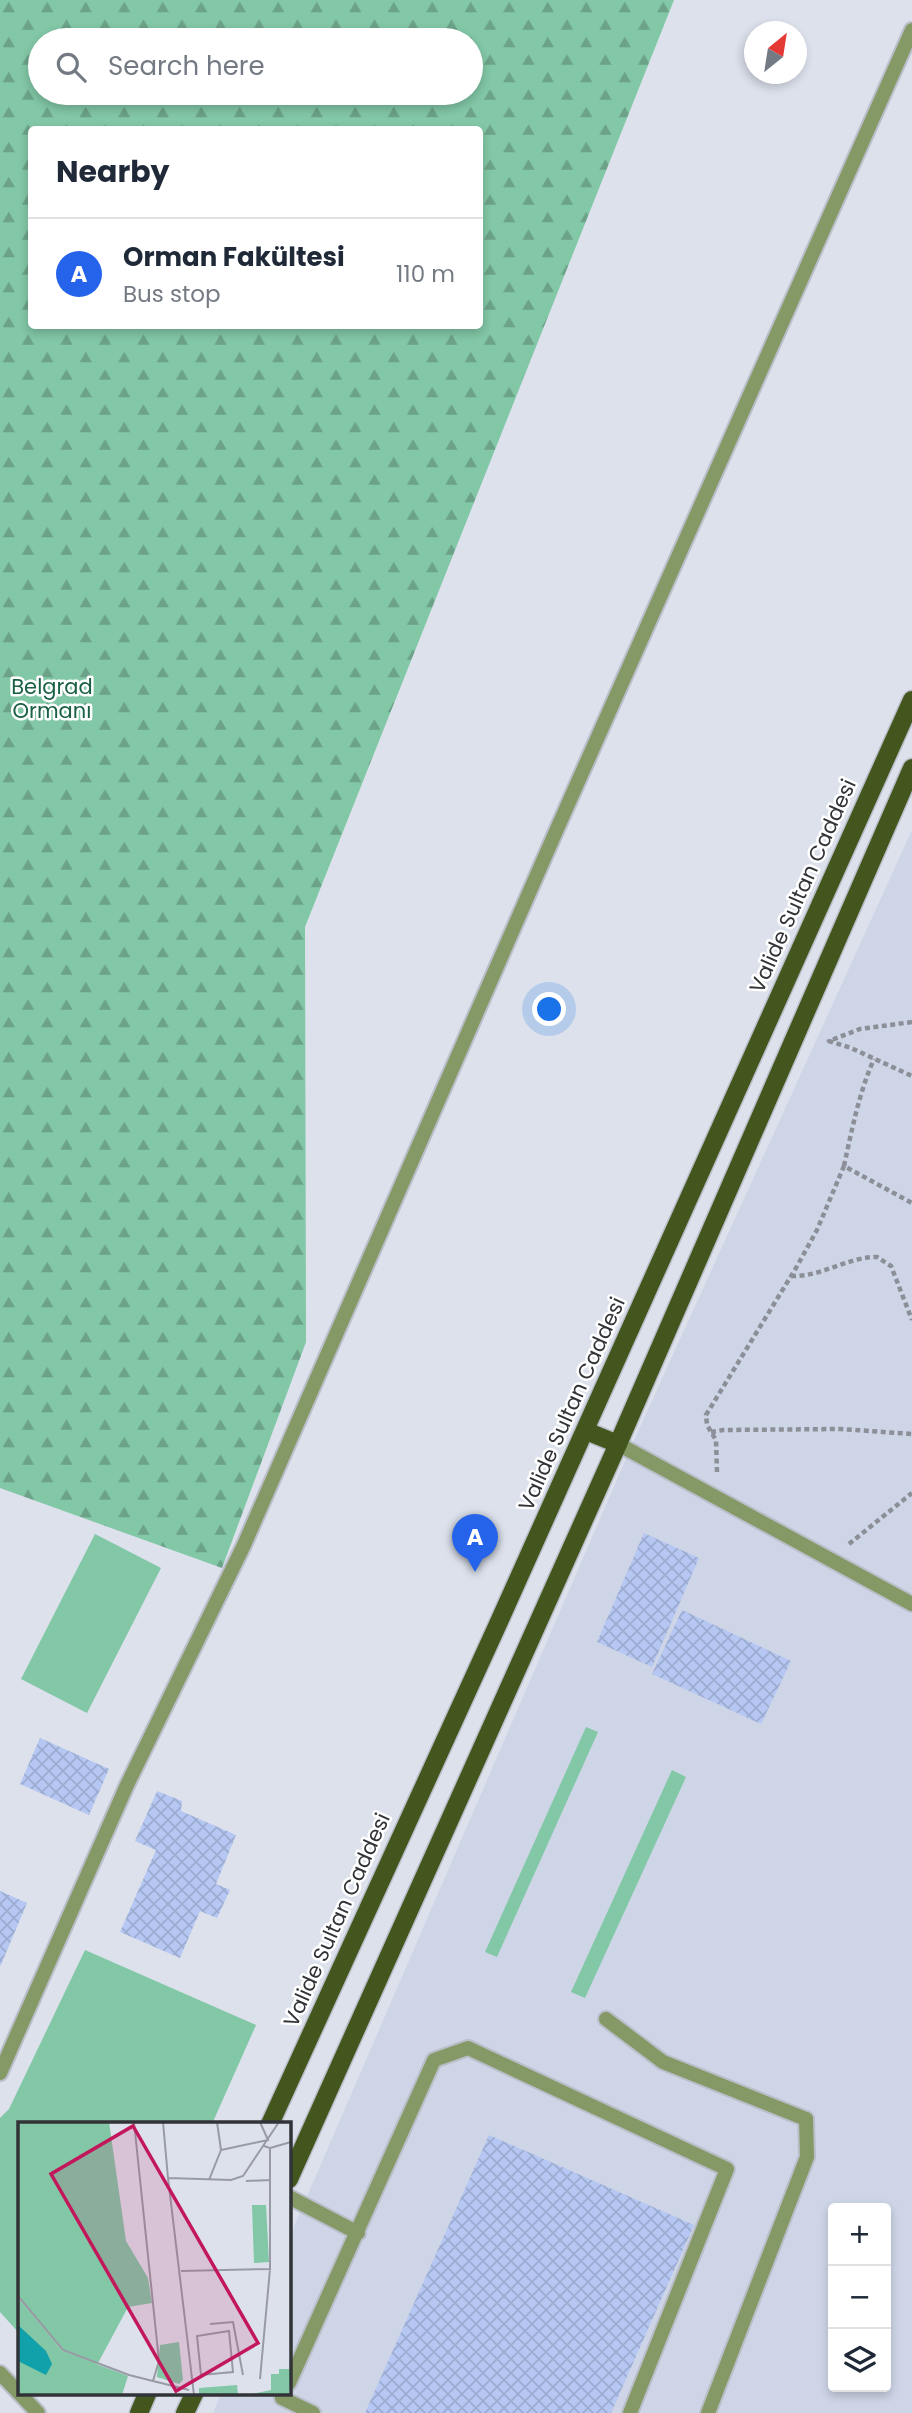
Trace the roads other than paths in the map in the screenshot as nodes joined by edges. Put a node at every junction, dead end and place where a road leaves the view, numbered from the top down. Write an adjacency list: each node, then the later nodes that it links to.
1 (912, 30): 8 (street)
2 (912, 700): 4 (main road, Valide Sultan Caddesi)
3 (912, 768): 5 (main road)
4 (586, 1431): 5 (main road); 9 (main road, Valide Sultan Caddesi)
5 (618, 1444): 6 (street); 10 (main road)
6 (912, 1604)
7 (606, 2019): 25 (street)
8 (0, 2073)
9 (271, 2122)
10 (290, 2177)
11 (290, 2198): 12 (street)
12 (358, 2233): 14 (street); 24 (street)
13 (0, 2373): 15 (street)
14 (290, 2381)
15 (18, 2392)
16 (22, 2396): 20 (street)
17 (146, 2396): 21 (main road)
18 (193, 2396): 22 (main road)
19 (283, 2396): 23 (street)
20 (38, 2413)
21 (139, 2413)
22 (185, 2413)
23 (313, 2413)
24 (631, 2413)
25 (708, 2413)

